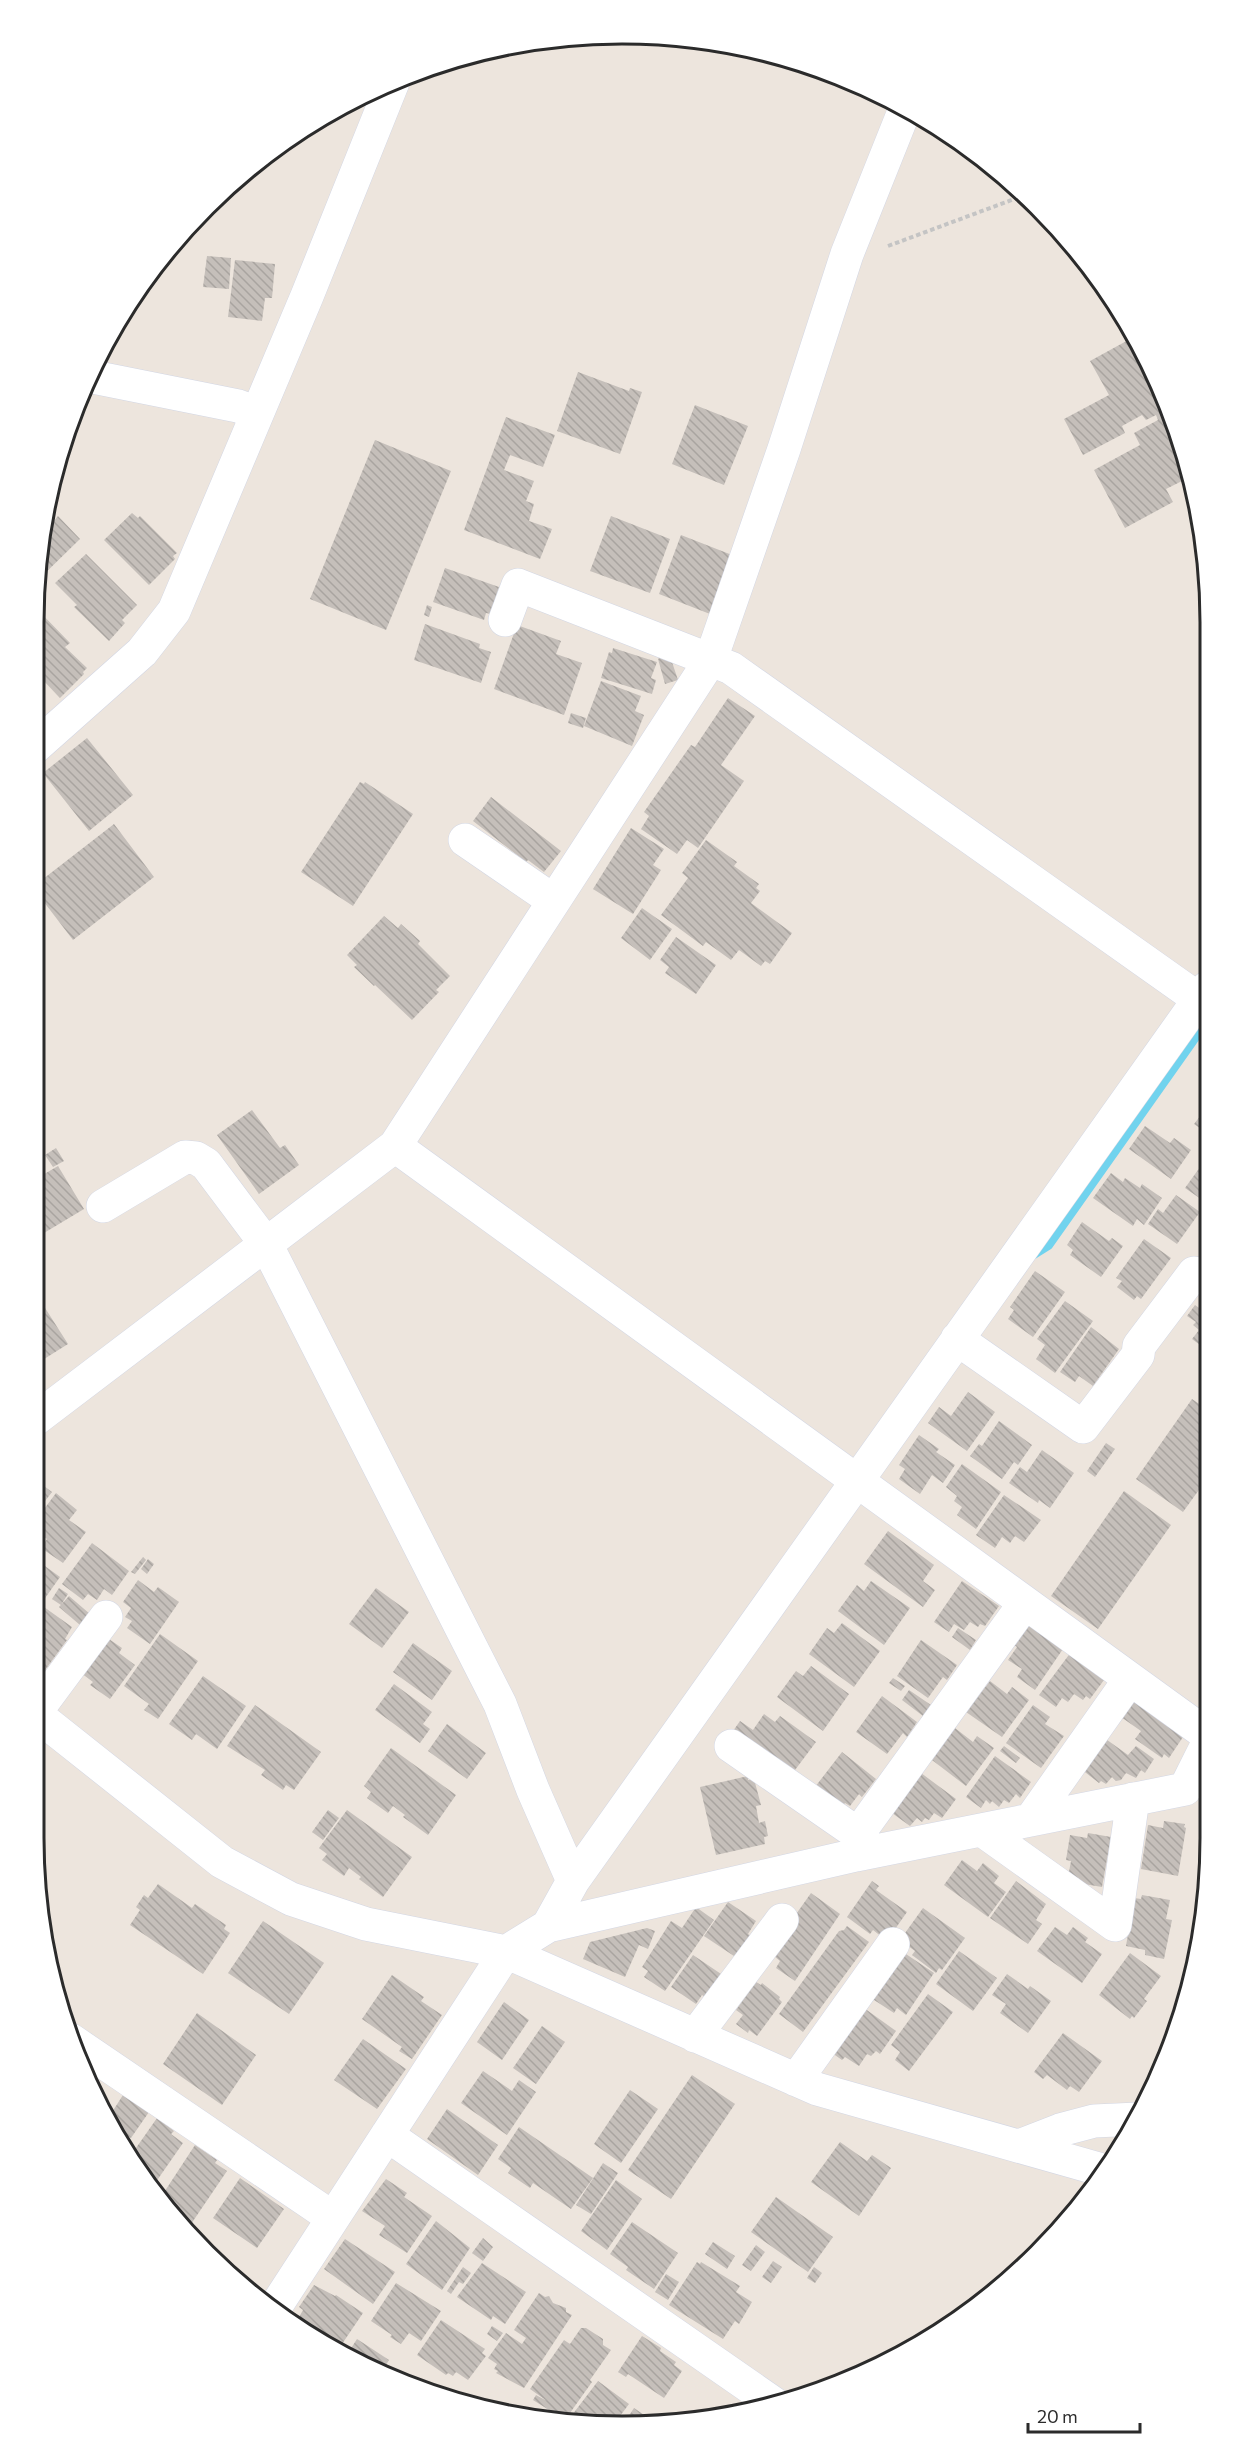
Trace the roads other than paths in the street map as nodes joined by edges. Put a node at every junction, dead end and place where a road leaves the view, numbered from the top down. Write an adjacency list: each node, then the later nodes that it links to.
1 (388, 93): 4 (street)
2 (902, 116): 6 (street)
3 (98, 378): 4 (street)
4 (257, 413): 7 (street)
5 (506, 620): 6 (street)
6 (711, 659): 9 (street); 10 (street)
7 (44, 739)
8 (465, 840): 9 (street)
9 (554, 901): 12 (street)
10 (1200, 994)
11 (1200, 1003): 16 (street)
12 (395, 1146): 14 (street); 18 (street)
13 (103, 1206): 14 (street)
14 (266, 1244): 17 (street); 31 (street)
15 (1194, 1273): 16 (street)
16 (957, 1339): 18 (street)
17 (44, 1413)
18 (857, 1479): 19 (street); 31 (street)
19 (1025, 1603): 21 (street); 30 (street)
20 (106, 1617): 22 (street)
21 (1130, 1679): 24 (street); 28 (street)
22 (44, 1700)
23 (44, 1721): 35 (street)
24 (1200, 1732)
25 (731, 1746): 30 (street)
26 (1200, 1758): 27 (street)
27 (1133, 1799): 28 (street); 29 (street)
28 (1032, 1818): 29 (street)
29 (982, 1830): 30 (street)
30 (857, 1845): 33 (street)
31 (573, 1881): 33 (street)
32 (782, 1920): 36 (street)
33 (548, 1926): 35 (street)
34 (893, 1944): 38 (street)
35 (506, 1952): 36 (street); 40 (street)
36 (695, 2036): 38 (street)
37 (84, 2049): 43 (street)
38 (796, 2080): 41 (street)
39 (1127, 2120): 41 (street)
40 (387, 2135): 43 (street); 45 (street)
41 (1020, 2146): 42 (street)
42 (1096, 2168)
43 (333, 2218): 44 (street)
44 (279, 2302)
45 (765, 2397)

